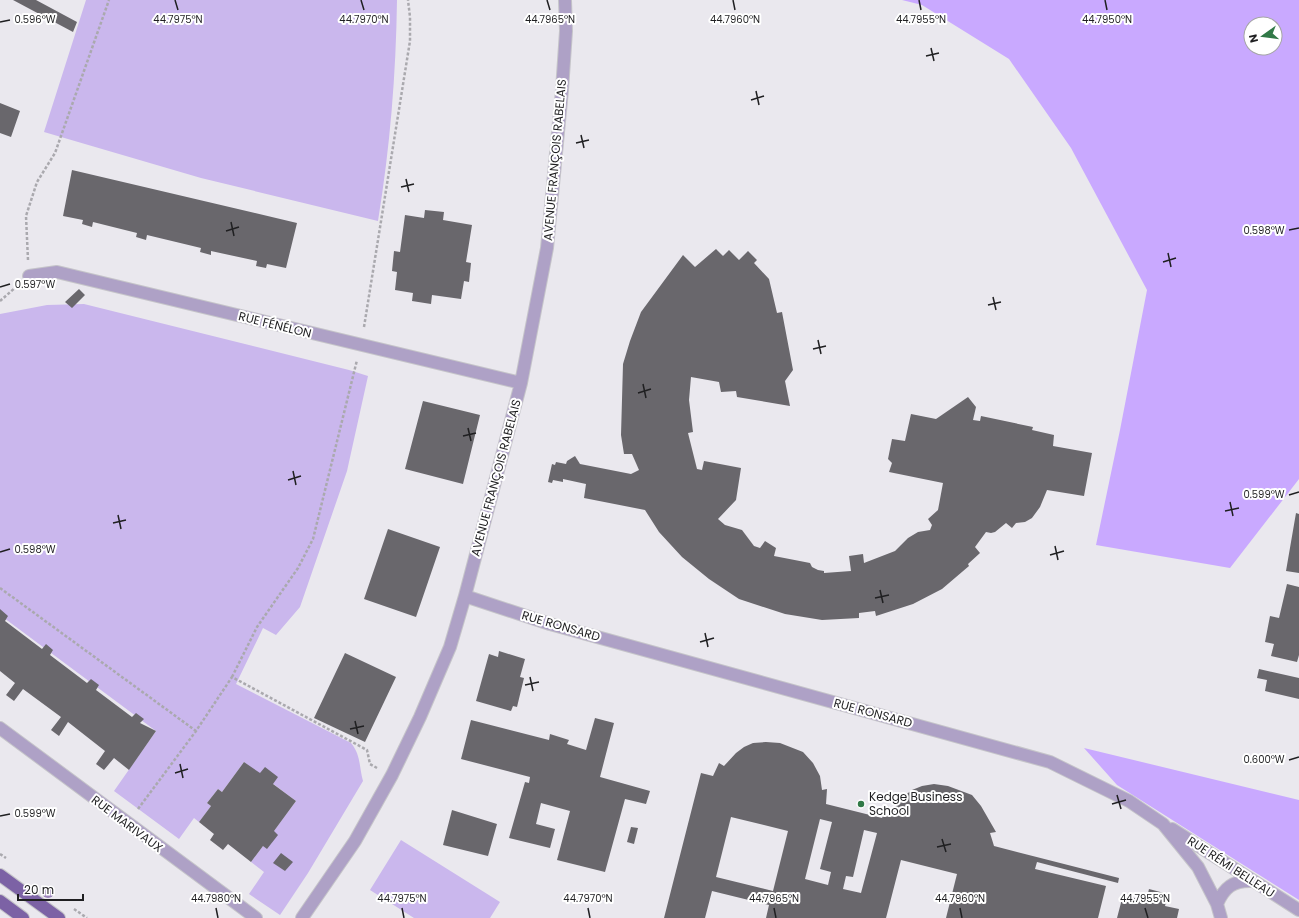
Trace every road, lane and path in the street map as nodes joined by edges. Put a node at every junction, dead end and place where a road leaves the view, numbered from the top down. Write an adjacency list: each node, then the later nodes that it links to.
1 (109, 0): 3 (path)
2 (565, 0): 5 (street, AVENUE FRANÇOIS RABELAIS)
3 (29, 276): 4 (path); 5 (street, RUE FÉNÉLON)
4 (0, 301)
5 (521, 383): 7 (street, AVENUE FRANÇOIS RABELAIS)
6 (0, 588): 9 (path)
7 (465, 596): 10 (street, AVENUE FRANÇOIS RABELAIS); 12 (street, RUE RONSARD)
8 (0, 728): 11 (street, RUE MARIVAUX)
9 (196, 731): 10 (path); 11 (path)
10 (392, 775): 21 (street, AVENUE FRANÇOIS RABELAIS)
11 (127, 823): 20 (street, RUE MARIVAUX)
12 (1163, 824): 14 (street, RUE RÉMI BELLEAU); 16 (street, RUE RONSARD)
13 (0, 875): 19 (main road)
14 (1252, 881): 16 (street); 17 (street, RUE RÉMI BELLEAU)
15 (0, 901): 18 (main road)
16 (1217, 904): 22 (street, RUE RONSARD)
17 (1299, 910)
18 (23, 918)
19 (59, 918)
20 (256, 918)
21 (302, 918)
22 (1221, 918)

